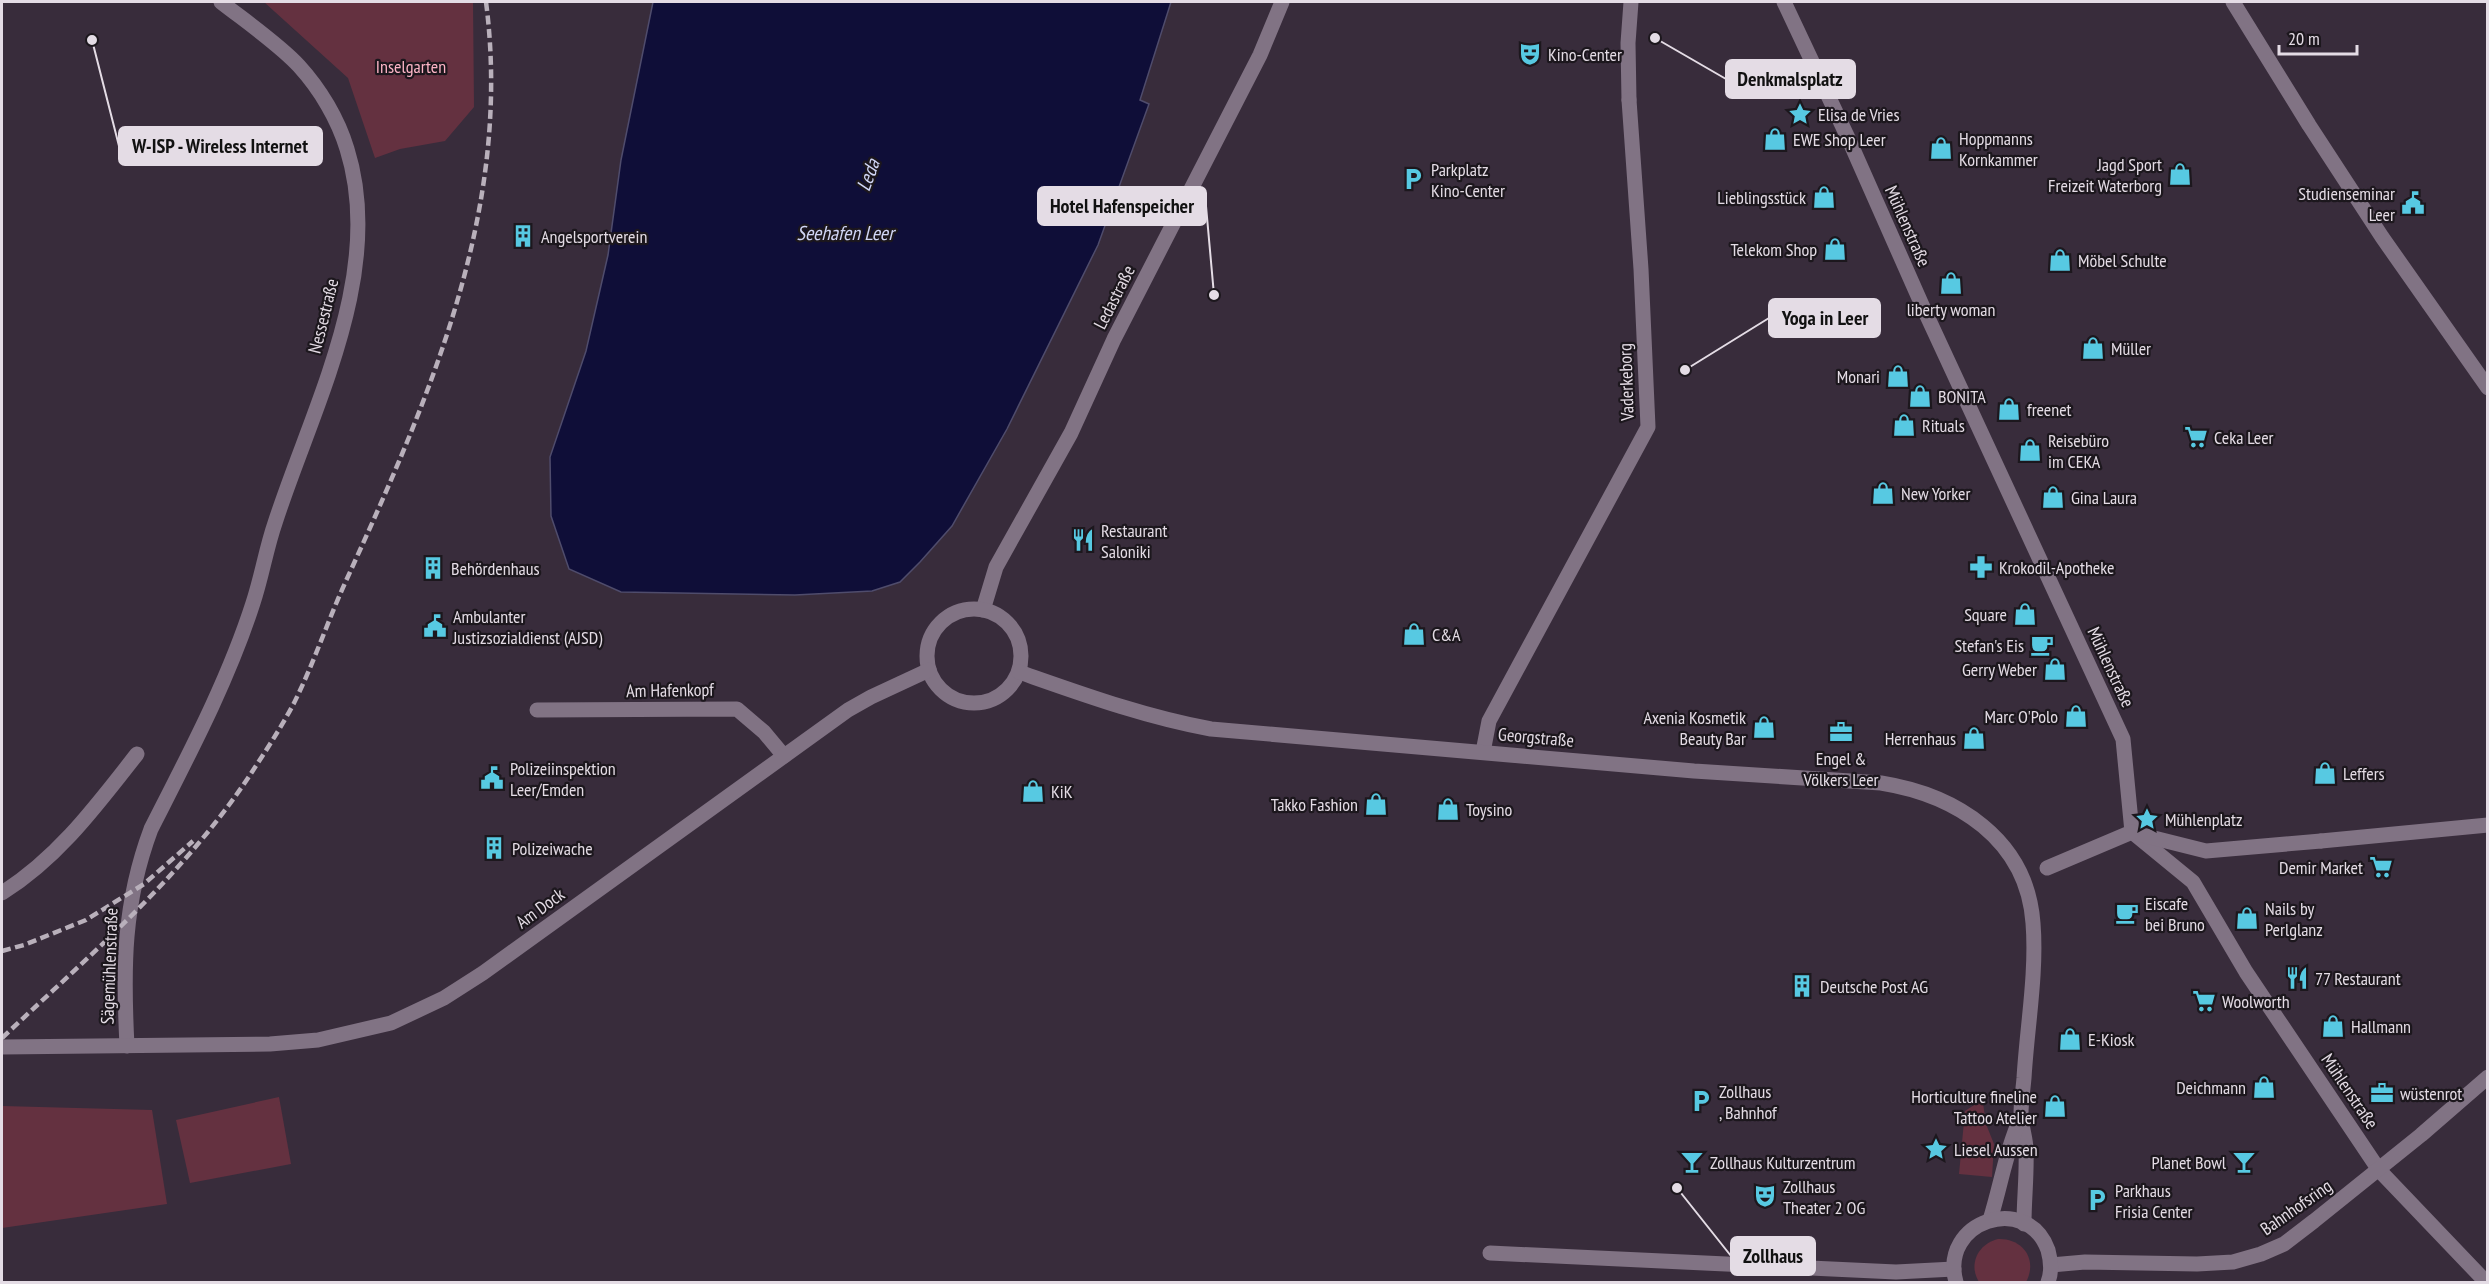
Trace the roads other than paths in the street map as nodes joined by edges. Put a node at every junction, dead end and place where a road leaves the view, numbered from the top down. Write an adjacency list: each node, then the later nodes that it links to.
1 (221, 2): 10 (street, Nessestraße)
2 (1282, 2): 7 (street, Ledastraße)
3 (1631, 2): 12 (street, Vaderkeborg)
4 (1784, 2): 16 (street, Mühlenstraße)
5 (2233, 2): 6 (street)
6 (2487, 388)
7 (983, 610): 8 (street); 9 (street)
8 (929, 670): 9 (street); 14 (street, Am Dock)
9 (1019, 672): 12 (street, Georgstraße)
10 (226, 674): 19 (street, Sägemühlenstraße)
11 (537, 710): 14 (street, Am Hafenkopf)
12 (1483, 752): 22 (street, Georgstraße)
13 (137, 754): 18 (street)
14 (784, 756): 19 (street, Am Dock)
15 (2487, 825): 16 (street)
16 (2132, 832): 17 (street); 23 (street, Mühlenstraße)
17 (2047, 868)
18 (2, 893)
19 (127, 1046): 20 (street, Sägemühlenstraße)
20 (2, 1047)
21 (2487, 1077): 23 (street, Bahnhofsring)
22 (2021, 1116): 24 (street); 25 (street)
23 (2379, 1170): 27 (street, Bahnhofsring); 30 (street, Mühlenstraße)
24 (1990, 1220): 25 (street); 28 (street)
25 (2025, 1224): 27 (street)
26 (1490, 1253): 28 (street)
27 (2051, 1265): 29 (street)
28 (1955, 1276)
29 (2048, 1282)
30 (2486, 1282)

